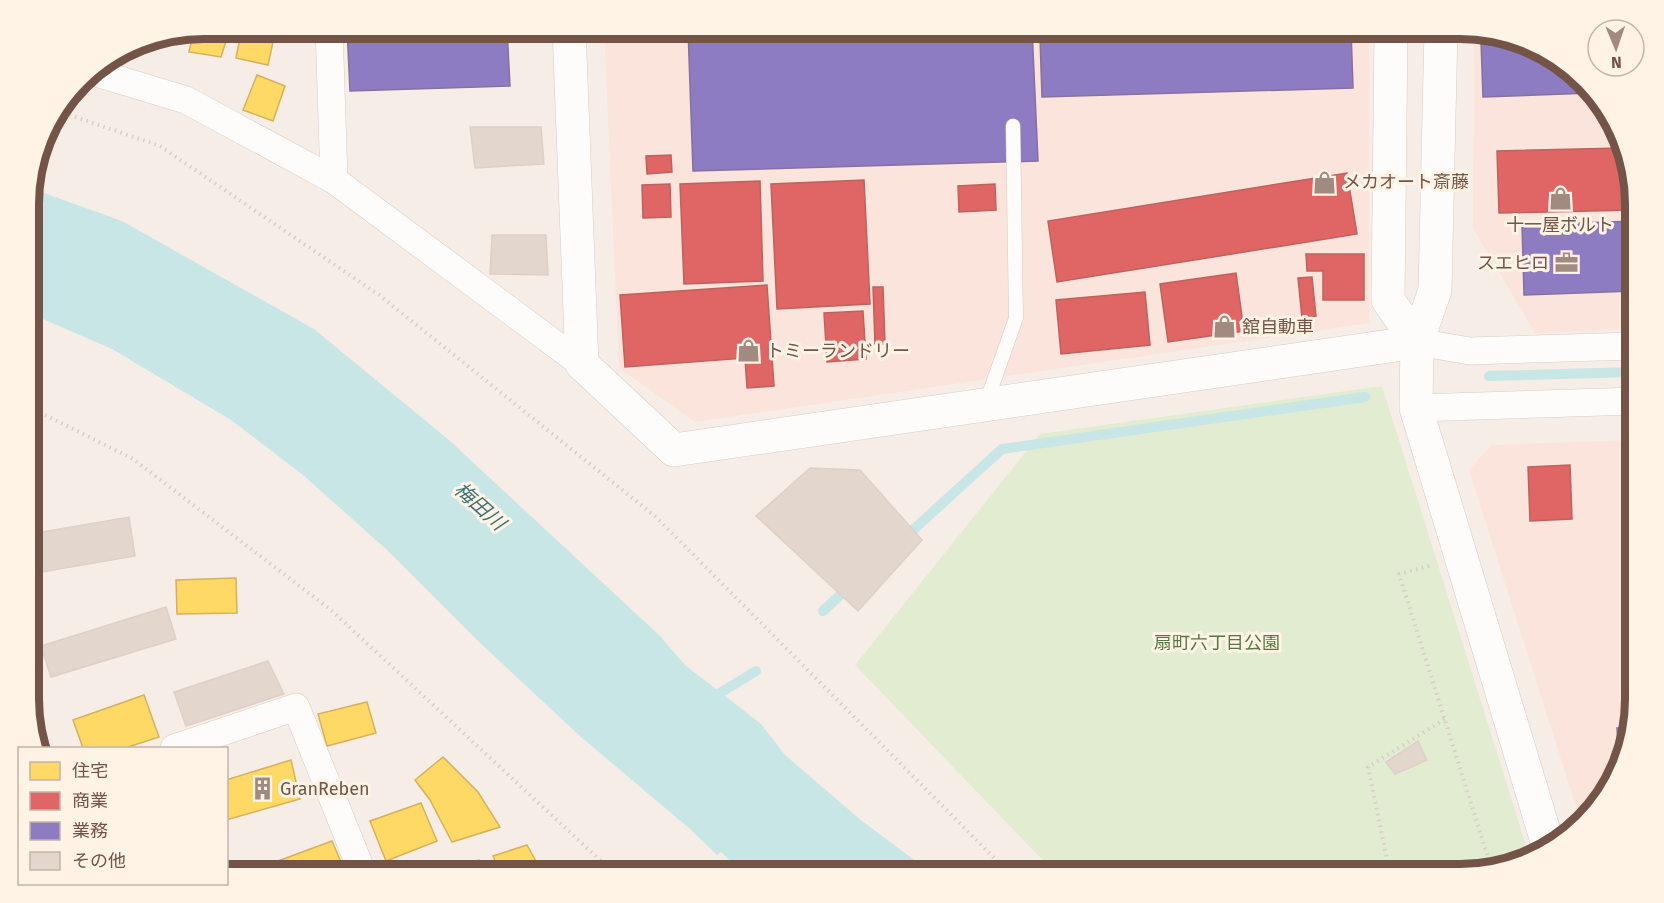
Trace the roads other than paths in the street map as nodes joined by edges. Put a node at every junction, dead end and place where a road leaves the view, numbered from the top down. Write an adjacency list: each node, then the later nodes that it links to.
1 (329, 39): 7 (street)
2 (569, 39): 10 (street)
3 (1391, 39): 8 (street)
4 (1441, 39): 8 (street)
5 (102, 75): 7 (street)
6 (1013, 126): 12 (lane)
7 (334, 180): 10 (street)
8 (1417, 342): 9 (street); 12 (street); 13 (street)
9 (1625, 346)
10 (582, 364): 12 (street)
11 (1625, 401): 13 (street)
12 (985, 405)
13 (1416, 408): 15 (street)
14 (177, 747): 16 (street)
15 (1546, 839)
16 (359, 864)

